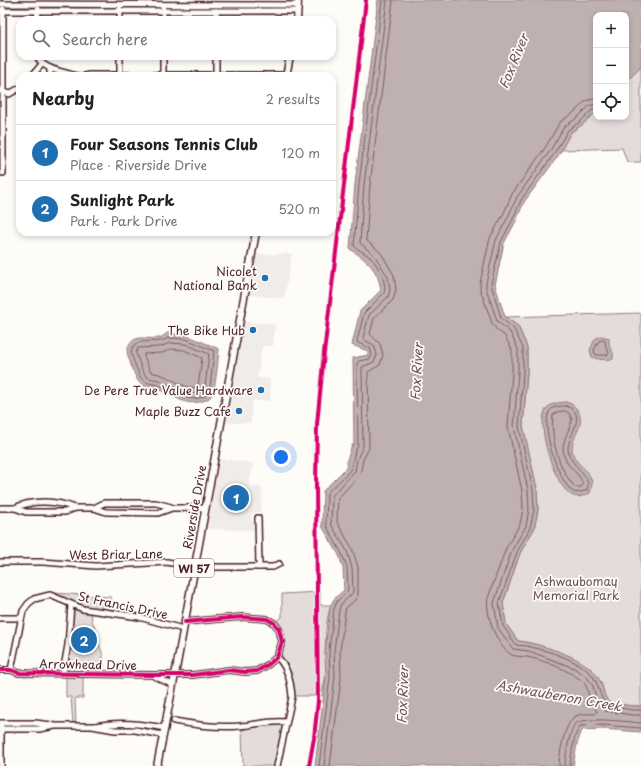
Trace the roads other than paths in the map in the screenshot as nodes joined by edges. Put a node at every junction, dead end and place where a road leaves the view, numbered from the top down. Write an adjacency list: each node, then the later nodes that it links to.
1 (24, 2): 6 (street); 7 (street); 12 (street)
2 (78, 2): 7 (street); 8 (street); 14 (street)
3 (133, 2): 8 (street); 9 (street); 16 (street)
4 (187, 2): 5 (street); 9 (street); 18 (street)
5 (242, 2): 10 (street); 20 (street)
6 (2, 4): 11 (street)
7 (38, 4): 13 (street)
8 (120, 4): 15 (street)
9 (163, 4): 17 (street)
10 (298, 5): 20 (street); 25 (main road)
11 (2, 11): 12 (street); 41 (street)
12 (24, 11): 13 (street)
13 (38, 11): 14 (street); 21 (street)
14 (78, 11): 15 (street)
15 (120, 11): 16 (street); 22 (street)
16 (133, 11): 17 (street)
17 (163, 11): 18 (street); 23 (street)
18 (187, 11): 19 (street)
19 (216, 11): 20 (street); 24 (street)
20 (242, 11)
21 (37, 16)
22 (120, 16)
23 (163, 16)
24 (216, 16)
25 (297, 16)
26 (40, 60): 31 (street)
27 (120, 60): 36 (street)
28 (163, 60): 37 (street)
29 (216, 60): 38 (street)
30 (289, 60): 39 (main road)
31 (42, 64): 32 (street); 33 (street)
32 (50, 68): 34 (street); 35 (street)
33 (35, 72)
34 (50, 72)
35 (63, 72)
36 (120, 72)
37 (163, 72)
38 (216, 72)
39 (287, 72)
40 (16, 90): 41 (street)
41 (1, 91): 42 (street)
42 (3, 173)
43 (255, 236): 49 (main road, Riverside Drive / WI 57)
44 (0, 508): 45 (street)
45 (14, 508): 46 (street); 46 (street)
46 (75, 508): 47 (street)
47 (94, 508): 48 (street); 48 (street)
48 (172, 508): 49 (street)
49 (205, 508): 53 (main road, Riverside Drive / WI 57)
50 (258, 518): 54 (street)
51 (0, 562): 53 (street, West Briar Lane)
52 (279, 564): 54 (street, West Briar Lane)
53 (194, 567): 54 (street, West Briar Lane); 58 (main road, Riverside Drive / WI 57)
54 (259, 567)
55 (71, 605): 57 (street, St Francis Drive); 59 (street, St Francis Drive); 63 (street)
56 (0, 618): 57 (street)
57 (21, 618): 62 (street)
58 (185, 622): 59 (main road, Riverside Drive / WI 57); 60 (street)
59 (183, 629): 65 (main road, Riverside Drive / WI 57)
60 (277, 657): 65 (street, Arrowhead Drive); 68 (street)
61 (0, 670): 62 (street, Arrowhead Drive)
62 (11, 670): 63 (street, Arrowhead Drive)
63 (63, 673): 64 (street, Arrowhead Drive)
64 (151, 675): 65 (street, Arrowhead Drive); 66 (street)
65 (175, 675): 66 (main road, Riverside Drive / WI 57)
66 (173, 685): 72 (main road, Riverside Drive / WI 57)
67 (174, 721): 68 (street)
68 (286, 722): 75 (street)
69 (0, 723): 70 (street); 71 (street)
70 (55, 726): 71 (street); 72 (street)
71 (0, 729): 73 (street)
72 (164, 732): 74 (main road, Riverside Drive / WI 57)
73 (1, 766)
74 (157, 766)
75 (277, 766)

